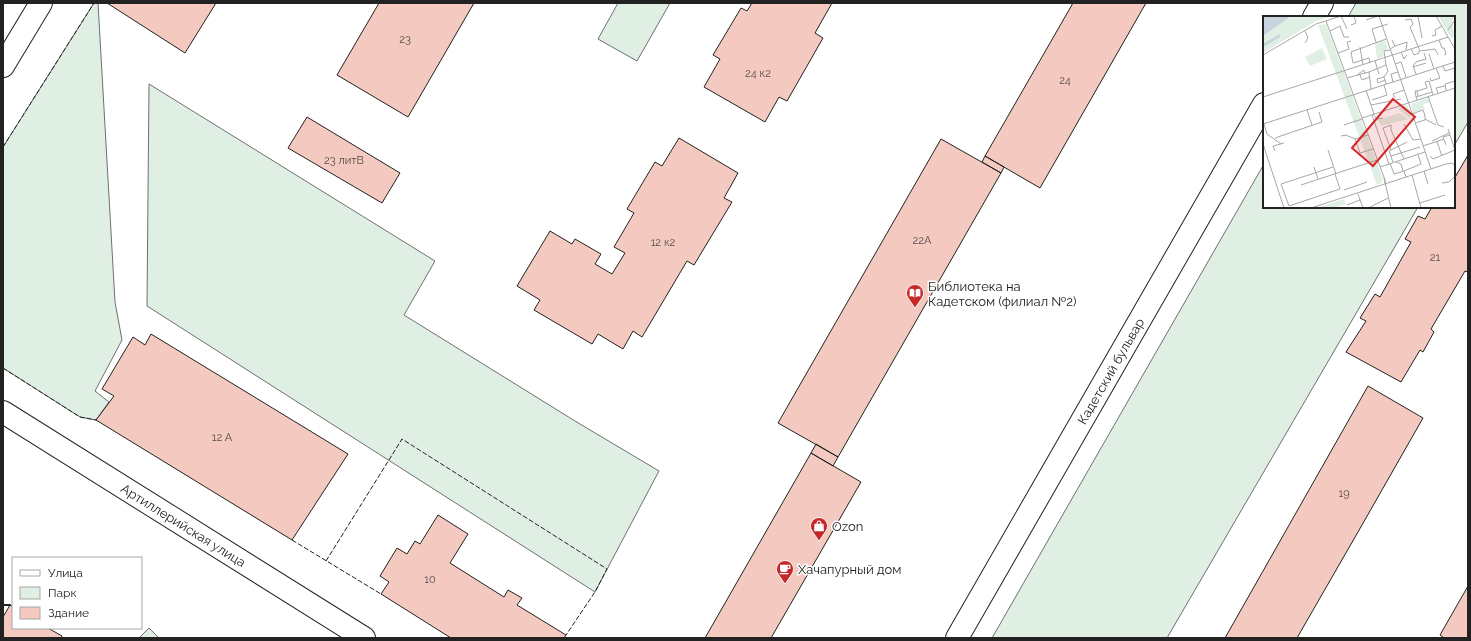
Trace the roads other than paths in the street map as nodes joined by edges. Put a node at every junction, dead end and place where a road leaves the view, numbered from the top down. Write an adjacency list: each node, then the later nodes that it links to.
1 (41, 3): 4 (street)
2 (1322, 3): 3 (street)
3 (1315, 16)
4 (3, 66)
5 (1263, 106): 8 (street, Кадетский бульвар)
6 (3, 412): 7 (street, Артиллерийская улица)
7 (364, 638)
8 (957, 638)

